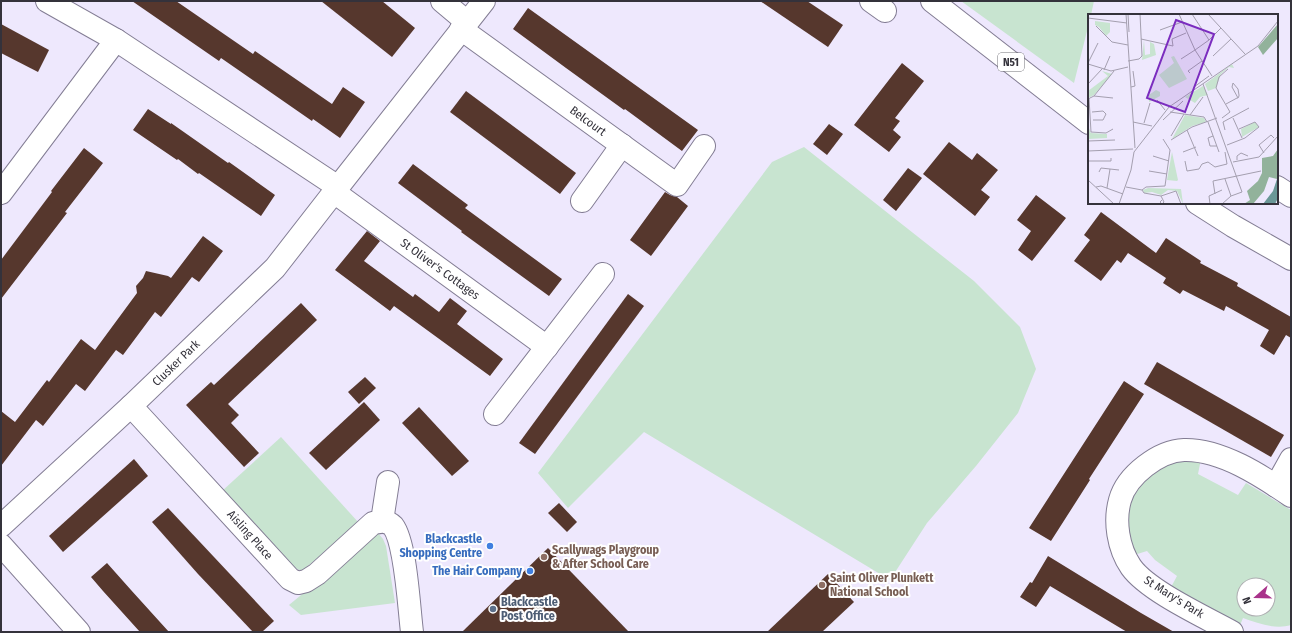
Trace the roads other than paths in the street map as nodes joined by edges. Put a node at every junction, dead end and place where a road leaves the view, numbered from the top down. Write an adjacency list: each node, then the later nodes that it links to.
1 (47, 1): 6 (street, St Oliver's Cottages)
2 (442, 1): 5 (street, Belcourt)
3 (484, 1): 5 (street, Clusker Park)
4 (932, 1): 7 (street, N51)
5 (464, 26): 8 (street, Belcourt); 11 (street, Clusker Park)
6 (116, 40): 11 (street, St Oliver's Cottages); 12 (street)
7 (1088, 122)
8 (622, 146): 9 (street, Belcourt); 14 (street)
9 (704, 146)
10 (1278, 188): 13 (street)
11 (336, 189): 18 (street, St Oliver's Cottages); 19 (street, Clusker Park)
12 (1, 193)
13 (1291, 196)
14 (582, 201)
15 (1199, 204): 16 (street)
16 (1291, 259)
17 (603, 274): 18 (street)
18 (547, 347): 20 (street)
19 (131, 406): 24 (street, Aisling Place); 25 (street, Clusker Park)
20 (495, 414)
21 (1291, 460): 23 (street, St Mary's Park)
22 (388, 482): 24 (street)
23 (1284, 491): 29 (street, St Mary's Park)
24 (382, 521): 28 (street)
25 (1, 526)
26 (1, 545): 27 (street)
27 (79, 632)
28 (412, 632)
29 (1232, 632)

